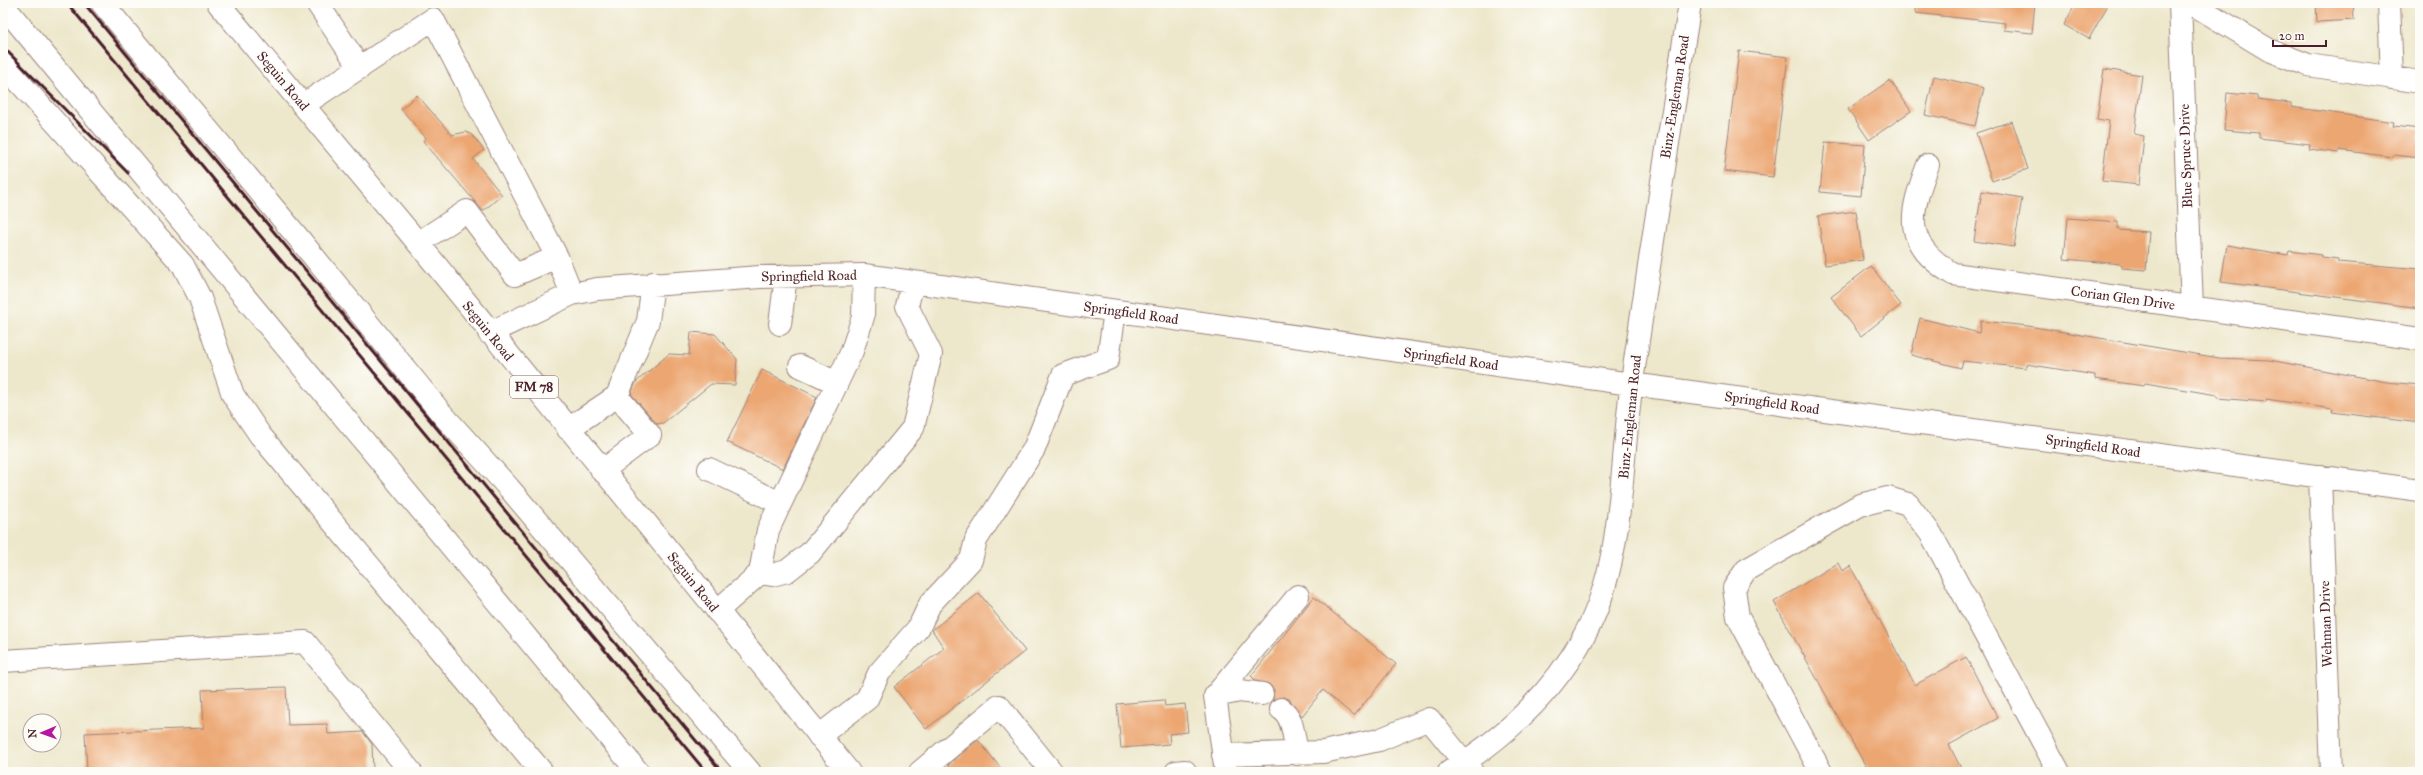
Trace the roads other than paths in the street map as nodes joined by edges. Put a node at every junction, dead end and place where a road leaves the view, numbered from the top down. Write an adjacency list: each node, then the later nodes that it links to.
1 (102, 3): 51 (street)
2 (218, 3): 13 (street, Seguin Road / FM 78)
3 (317, 3): 10 (street)
4 (1690, 3): 29 (street, Binz-Engleman Road)
5 (2180, 3): 22 (street, Blue Spruce Drive)
6 (2191, 3): 11 (street)
7 (2389, 3): 11 (street)
8 (3, 5): 50 (street)
9 (3, 64): 49 (street)
10 (360, 68): 13 (street); 16 (street)
11 (2392, 78): 12 (street)
12 (2420, 82)
13 (303, 105): 15 (street, Seguin Road / FM 78)
14 (1928, 165): 22 (street, Corian Glen Drive)
15 (418, 243): 16 (street); 25 (street, Seguin Road / FM 78)
16 (557, 257): 21 (street)
17 (864, 275): 18 (street, Springfield Road); 19 (street, Springfield Road); 28 (street)
18 (786, 276): 20 (street, Springfield Road); 24 (street)
19 (913, 282): 23 (street, Springfield Road); 37 (street)
20 (652, 283): 21 (street, Springfield Road); 30 (street)
21 (572, 294): 25 (street, Springfield Road)
22 (2192, 308): 26 (street, Corian Glen Drive)
23 (1115, 311): 29 (street, Springfield Road); 44 (street)
24 (780, 324)
25 (489, 333): 31 (street, Seguin Road / FM 78)
26 (2420, 339)
27 (800, 366): 28 (street)
28 (837, 383): 36 (street)
29 (1631, 384): 34 (street, Springfield Road); 47 (street, Binz-Engleman Road)
30 (617, 396): 31 (street); 33 (street)
31 (568, 429): 33 (street, Seguin Road / FM 78)
32 (709, 469): 36 (street)
33 (602, 471): 39 (street, Seguin Road / FM 78)
34 (2320, 476): 35 (street, Springfield Road); 57 (street, Wehman Drive)
35 (2420, 490)
36 (780, 503): 37 (street)
37 (760, 573): 39 (street)
38 (1298, 596): 42 (street)
39 (716, 611): 44 (street, Seguin Road / FM 78)
40 (3, 661): 48 (street)
41 (1262, 694): 42 (street)
42 (1215, 696): 46 (street)
43 (1281, 709): 45 (street)
44 (819, 736): 52 (street, Seguin Road / FM 78)
45 (1297, 754): 46 (street); 47 (street)
46 (1224, 764)
47 (1461, 769)
48 (410, 772)
49 (542, 772)
50 (638, 772)
51 (750, 772)
52 (849, 772)
53 (920, 772): 54 (street)
54 (1052, 772)
55 (1821, 772): 56 (street)
56 (2059, 772)
57 (2331, 772)

